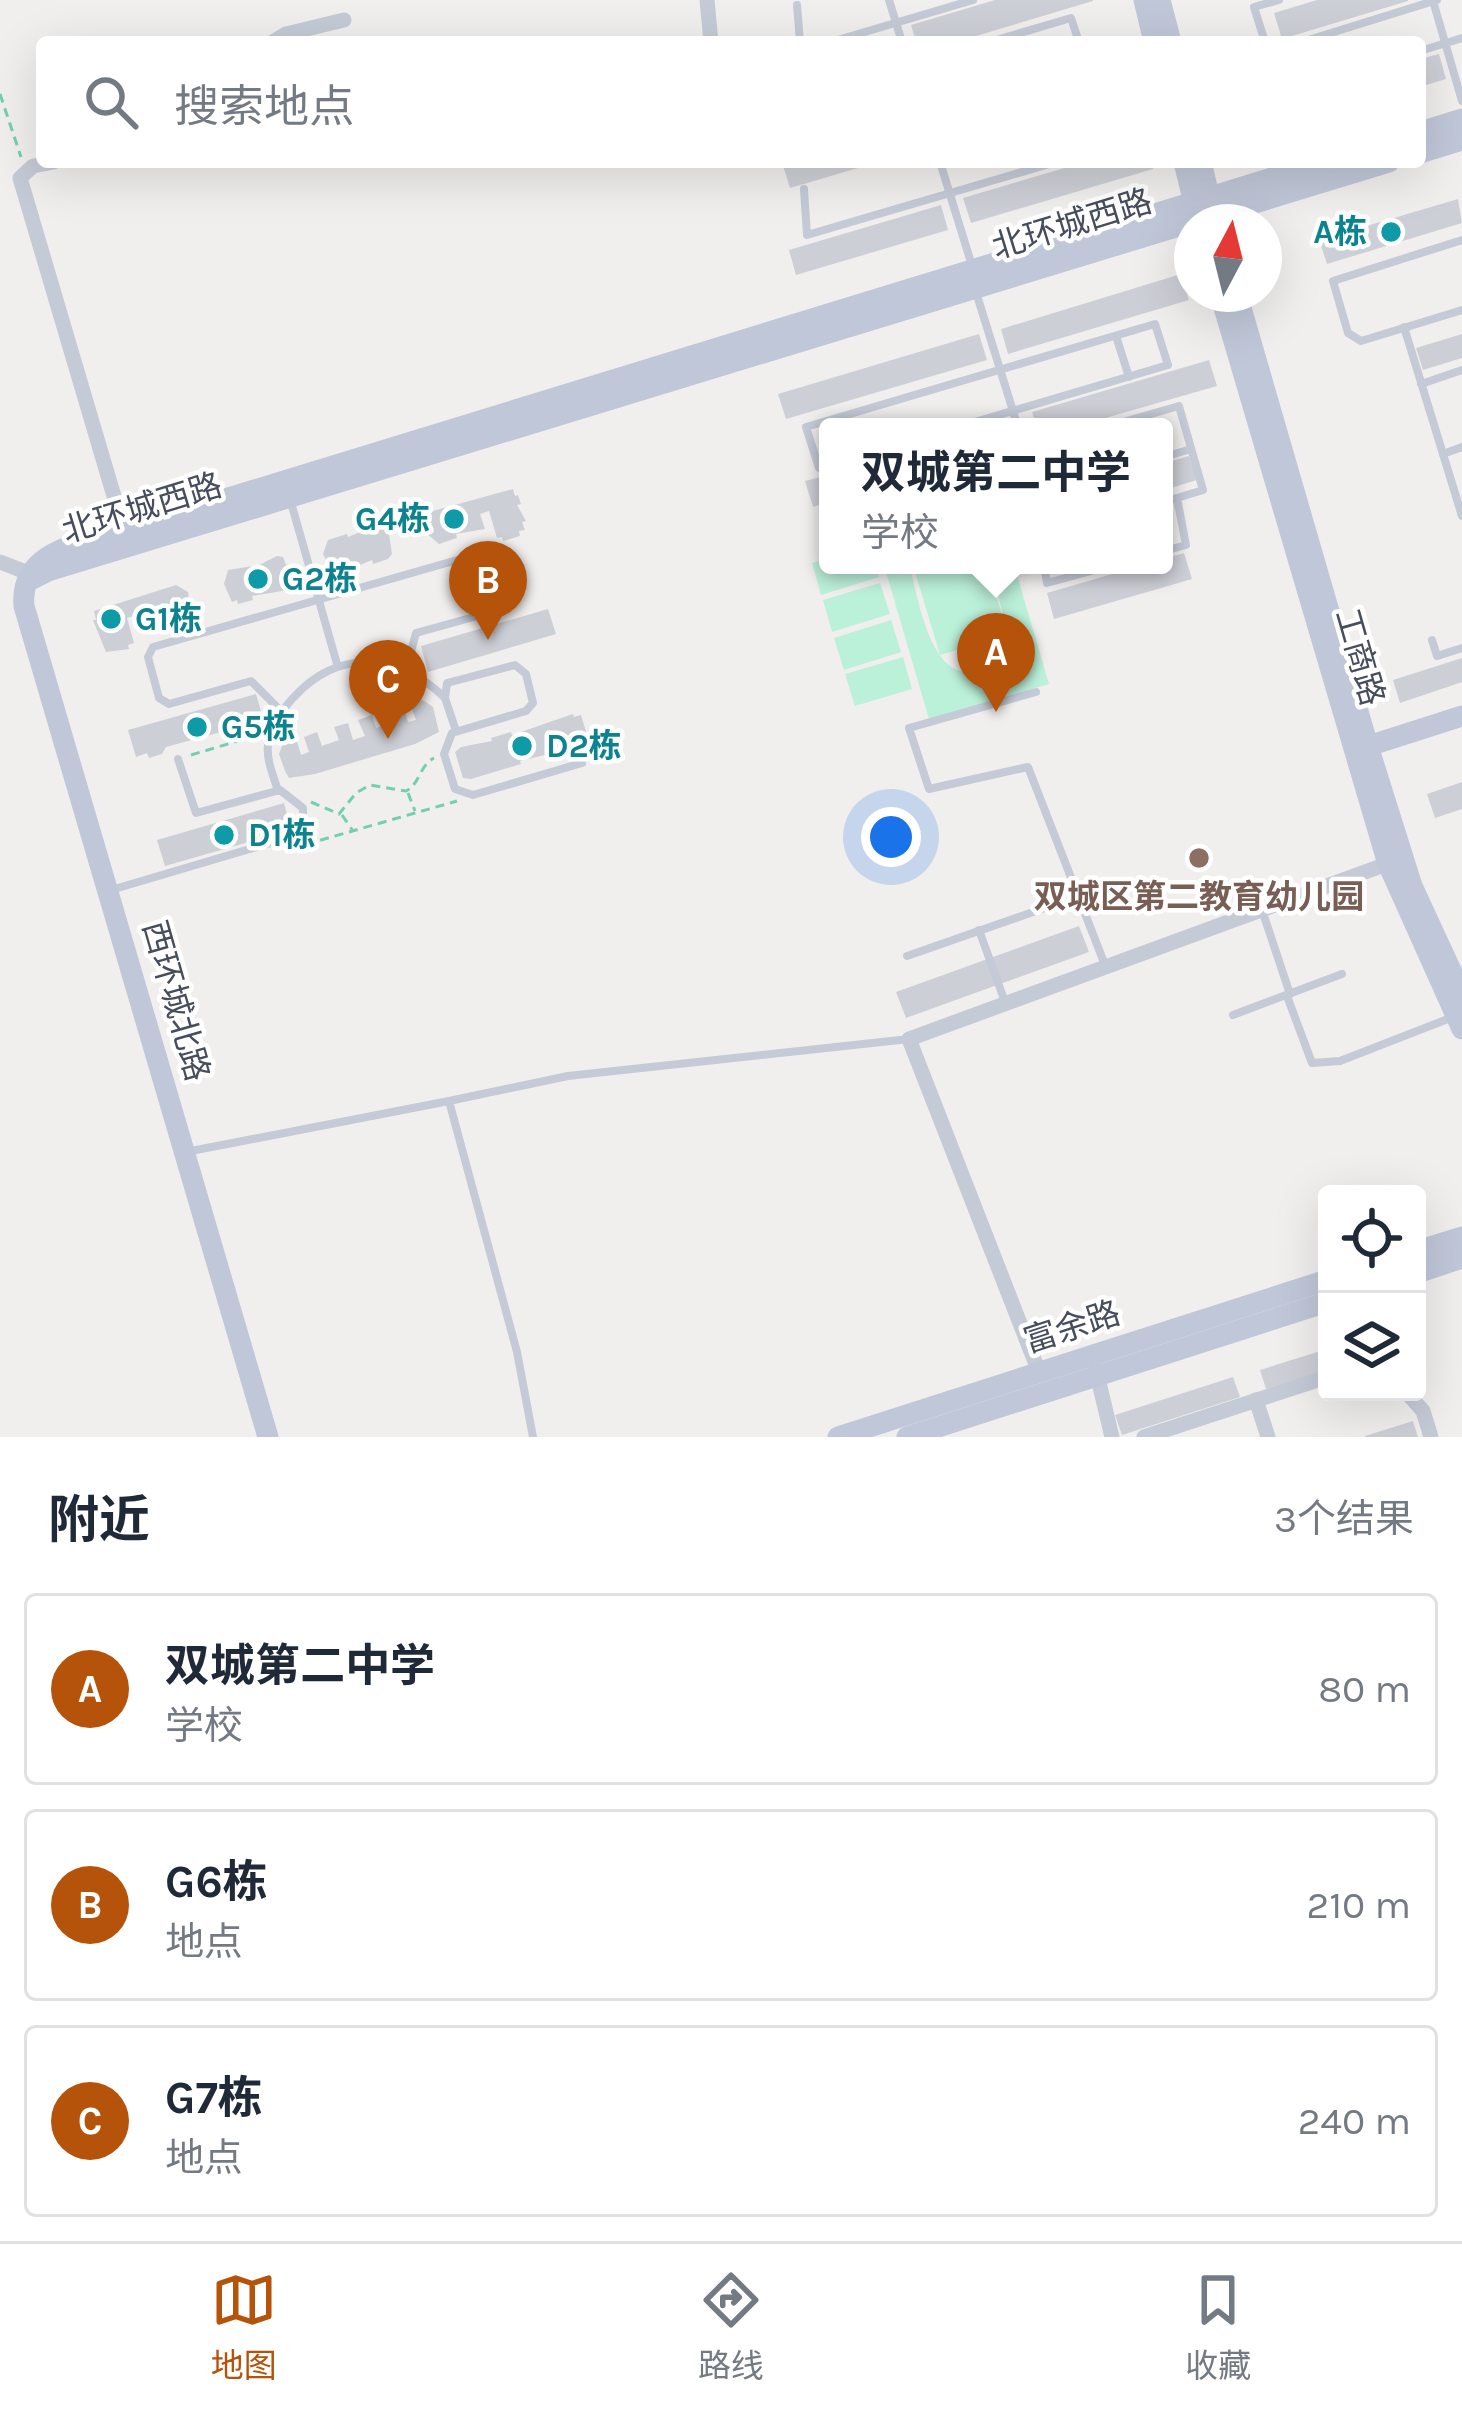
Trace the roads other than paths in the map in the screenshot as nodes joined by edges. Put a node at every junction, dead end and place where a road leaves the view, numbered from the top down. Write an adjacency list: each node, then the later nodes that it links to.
1 (707, 0): 12 (street)
2 (889, 0): 10 (lane)
3 (973, 0): 10 (lane)
4 (1144, 0): 18 (main road)
5 (1160, 0): 19 (main road)
6 (1279, 0): 20 (lane)
7 (1434, 0): 21 (lane); 23 (lane)
8 (797, 5): 13 (lane)
9 (344, 20): 11 (street)
10 (896, 23): 14 (lane); 15 (lane)
11 (283, 36)
12 (710, 36)
13 (800, 36)
14 (852, 36)
15 (900, 36)
16 (1010, 36): 17 (lane)
17 (1077, 36)
18 (1153, 36)
19 (1169, 36)
20 (1263, 36)
21 (1321, 36)
22 (1462, 38): 23 (lane)
23 (1445, 43): 24 (lane); 25 (lane)
24 (1426, 49)
25 (1462, 101)
26 (1462, 119): 27 (main road)
27 (1426, 130)
28 (1462, 141): 29 (main road)
29 (1426, 151)
30 (36, 167): 71 (street)
31 (942, 168): 38 (lane)
32 (1036, 168): 38 (lane)
33 (1186, 168): 39 (main road)
34 (1201, 168): 40 (main road)
35 (1310, 168): 41 (main road, 北环城西路)
36 (1367, 168): 42 (main road, 北环城西路)
37 (804, 190): 38 (lane)
38 (950, 194): 45 (lane)
39 (1201, 204)
40 (1204, 204)
41 (1226, 204)
42 (1237, 204)
43 (1174, 222): 45 (main road, 北环城西路)
44 (1462, 240): 49 (lane)
45 (974, 279): 51 (lane); 66 (main road, 北环城西路)
46 (1462, 310): 49 (lane)
47 (1226, 312): 87 (main road, 工商路)
48 (1242, 312): 87 (main road, 工商路)
49 (1404, 327): 54 (lane)
50 (1116, 336): 51 (lane); 53 (lane); 53 (lane)
51 (1000, 370): 55 (lane); 56 (lane)
52 (1462, 370): 54 (lane)
53 (1129, 377): 55 (lane)
54 (1421, 384): 64 (lane)
55 (1013, 411): 57 (lane); 58 (lane)
56 (849, 418)
57 (989, 418)
58 (1015, 418)
59 (1137, 418): 62 (lane)
60 (819, 425): 65 (lane)
61 (1462, 447): 64 (lane)
62 (1191, 449): 63 (lane); 67 (lane)
63 (1173, 454)
64 (1443, 454): 69 (lane)
65 (819, 468)
66 (287, 488): 71 (main road, 北环城西路); 76 (main road, 北环城西路); 77 (lane)
67 (1177, 498): 68 (lane); 72 (lane)
68 (1173, 499)
69 (1460, 503): 70 (lane)
70 (1462, 516)
71 (124, 530): 76 (main road, 北环城西路)
72 (1173, 549)
73 (0, 562): 76 (street)
74 (1046, 574): 75 (lane)
75 (1080, 574)
76 (30, 577): 92 (main road, 西环城北路)
77 (319, 600): 80 (lane); 81 (lane); 84 (lane)
78 (1432, 640): 79 (lane)
79 (1462, 649)
80 (338, 664): 81 (lane); 84 (lane)
81 (406, 670): 83 (lane)
82 (1036, 692): 97 (lane)
83 (445, 698): 86 (lane); 86 (lane)
84 (282, 712): 90 (lane)
85 (1462, 716): 87 (main road)
86 (456, 731): 89 (lane)
87 (1360, 748): 91 (main road, 工商路)
88 (178, 758): 90 (lane)
89 (582, 763)
90 (278, 790): 92 (lane)
91 (1396, 861): 94 (street); 101 (main road, 工商路)
92 (110, 890): 105 (main road, 西环城北路)
93 (1059, 903): 95 (lane)
94 (1262, 908): 97 (street); 99 (lane)
95 (979, 930): 96 (lane); 100 (lane)
96 (907, 956)
97 (1106, 966): 100 (street)
98 (1342, 974): 99 (lane)
99 (1289, 995): 101 (lane); 102 (lane)
100 (1006, 1004): 103 (street)
101 (1460, 1013)
102 (1233, 1016)
103 (908, 1040): 104 (lane); 113 (street)
104 (448, 1100): 105 (lane); 118 (lane)
105 (186, 1152): 117 (main road, 西环城北路)
106 (1462, 1237): 107 (main road)
107 (1426, 1248)
108 (1462, 1258): 109 (main road)
109 (1426, 1270)
110 (1318, 1283): 112 (main road, 富余路)
111 (1318, 1304): 112 (main road, 富余路)
112 (1095, 1365): 113 (main road, 富余路); 120 (main road, 富余路); 121 (street)
113 (1039, 1372): 119 (main road, 富余路)
114 (1318, 1380): 115 (street)
115 (1256, 1400): 122 (street); 123 (street)
116 (1414, 1401): 124 (street)
117 (268, 1437)
118 (533, 1437)
119 (838, 1437)
120 (907, 1437)
121 (1112, 1437)
122 (1144, 1437)
123 (1268, 1437)
124 (1431, 1437)

